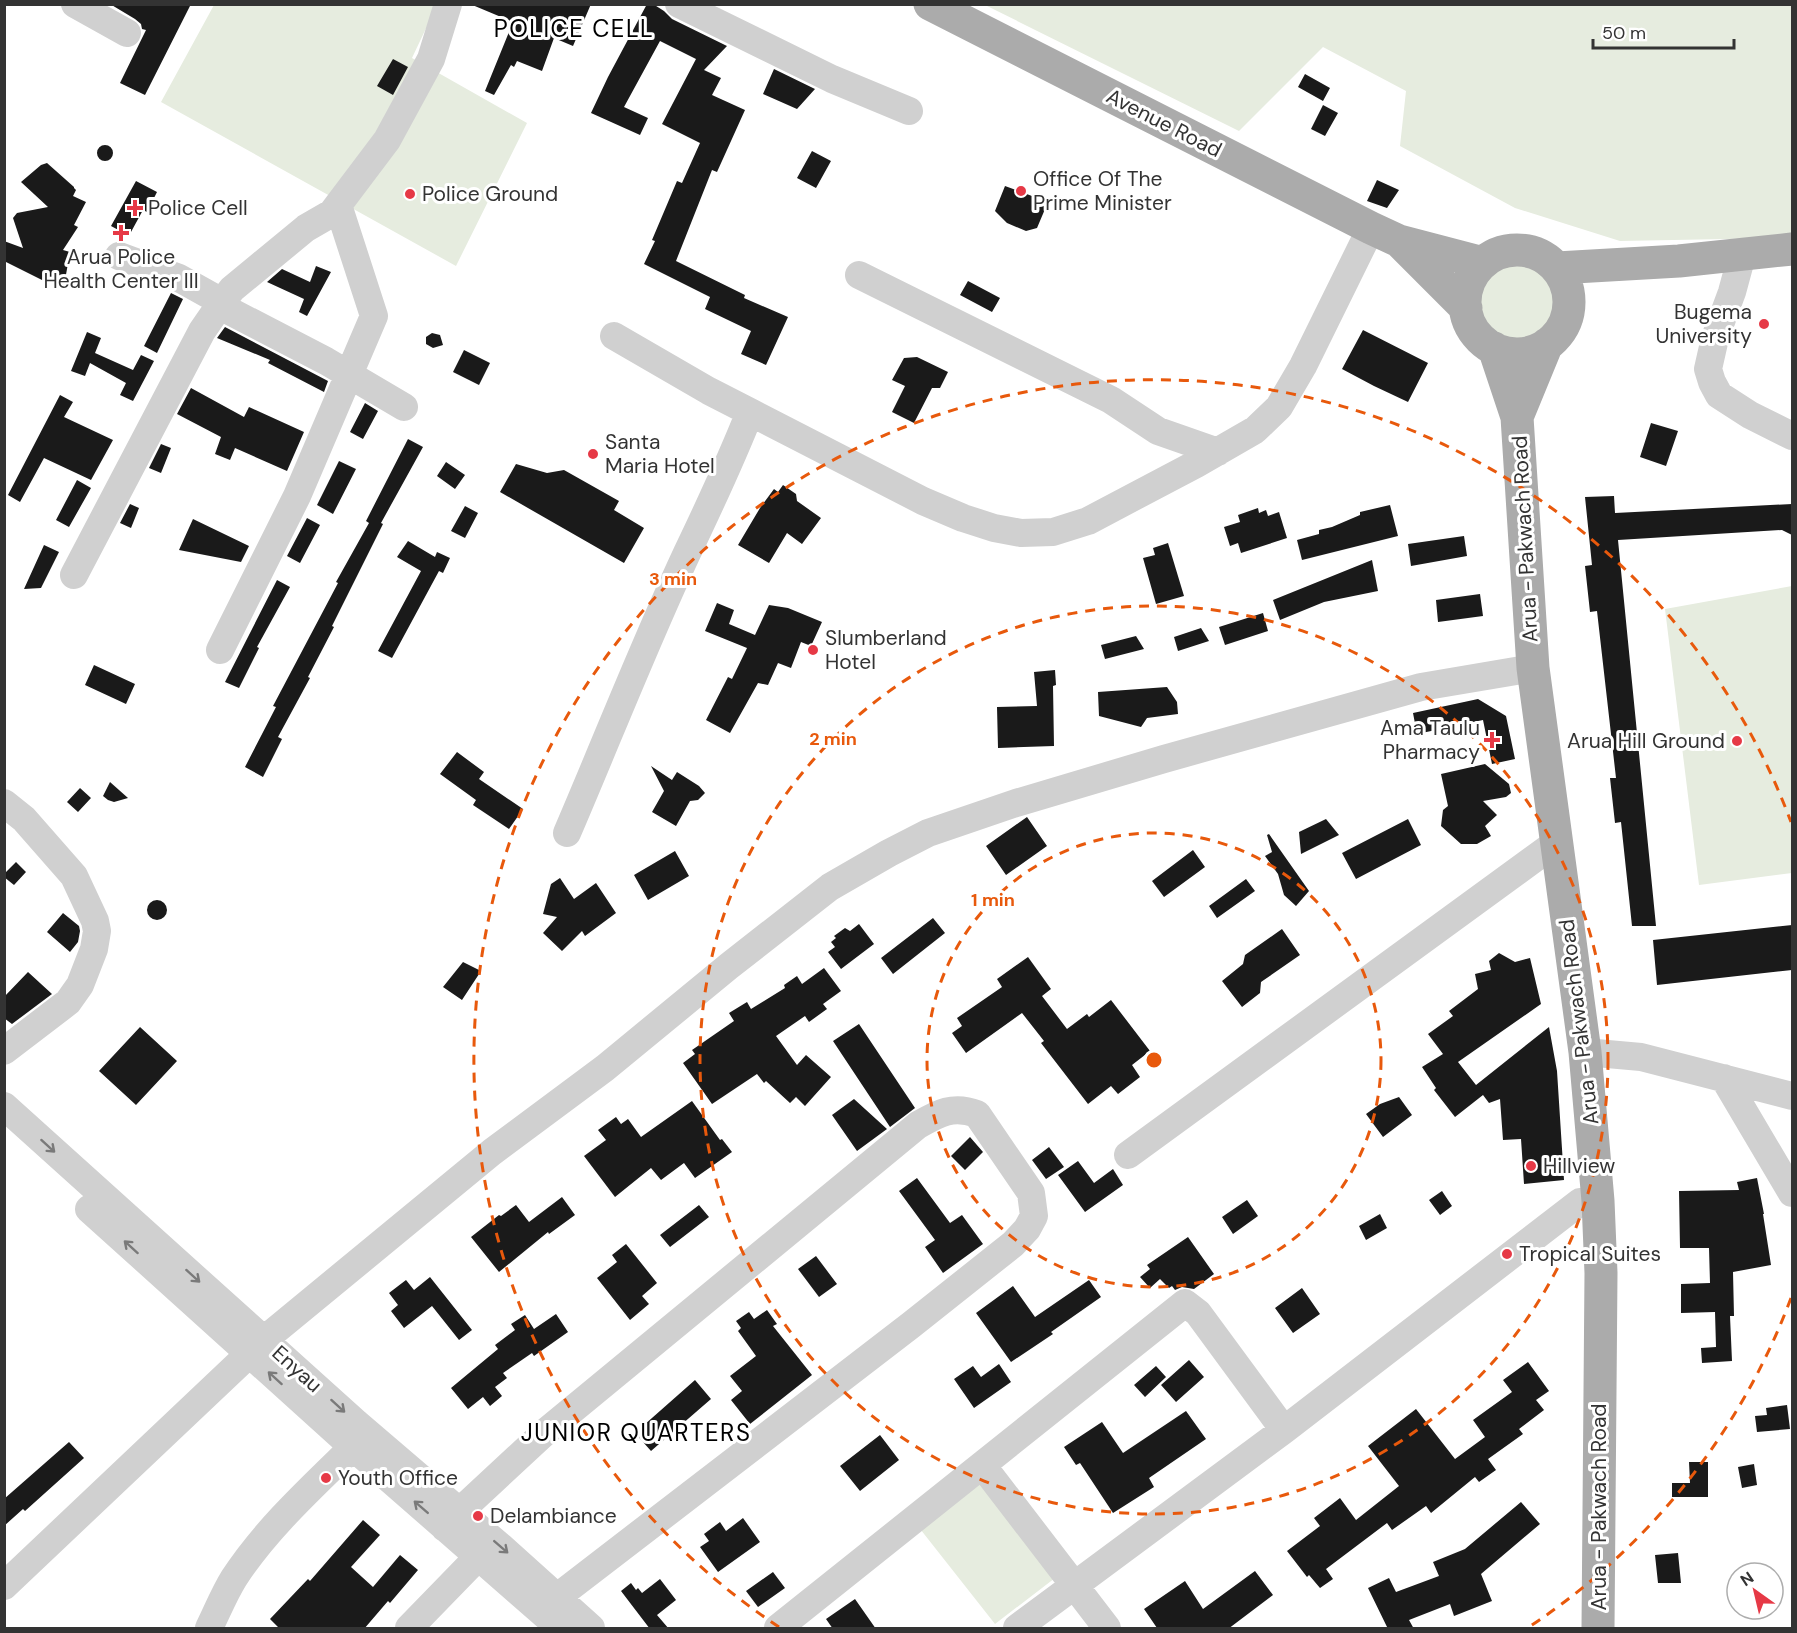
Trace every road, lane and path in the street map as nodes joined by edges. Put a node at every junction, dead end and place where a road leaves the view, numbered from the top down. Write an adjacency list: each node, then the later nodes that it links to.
1 (75, 4): 5 (street)
2 (448, 4): 7 (street)
3 (679, 4): 6 (street)
4 (930, 4): 8 (main road, Avenue Road)
5 (127, 33)
6 (909, 111)
7 (338, 205): 17 (street); 22 (street)
8 (1385, 234): 12 (main road, Avenue Road); 18 (main road, Avenue Road); 27 (street)
9 (1792, 249): 10 (main road)
10 (1742, 255): 13 (main road); 26 (street)
11 (119, 256): 17 (street)
12 (1483, 263): 14 (main road); 18 (main road)
13 (1646, 263): 14 (main road); 16 (main road)
14 (1557, 268): 16 (main road)
15 (859, 275): 27 (street)
16 (1570, 303): 20 (main road)
17 (221, 304): 22 (street); 28 (street)
18 (1466, 308): 21 (main road)
19 (614, 336): 24 (street)
20 (1547, 344): 21 (main road); 25 (main road, Arua - Pakwach Road)
21 (1494, 348): 25 (main road, Arua - Pakwach Road)
22 (348, 375): 23 (street); 29 (street)
23 (404, 407)
24 (750, 412): 27 (street); 32 (street)
25 (1518, 417): 30 (main road, Arua - Pakwach Road)
26 (1792, 436)
27 (1218, 452)
28 (74, 575)
29 (220, 650)
30 (1533, 668): 33 (main road, Arua - Pakwach Road); 43 (street)
31 (4, 803): 34 (street)
32 (567, 833)
33 (1557, 843): 35 (main road, Arua - Pakwach Road); 40 (street)
34 (4, 1051)
35 (1585, 1052): 36 (street); 42 (main road, Arua - Pakwach Road)
36 (1724, 1078): 37 (street); 41 (street)
37 (1792, 1096)
38 (4, 1106): 43 (street, Enyau, one-way to 43)
39 (4, 1132): 43 (street, Enyau, one-way to 39)
40 (1128, 1155)
41 (1792, 1193)
42 (1598, 1201): 44 (street); 58 (main road, Arua - Pakwach Road)
43 (257, 1347): 45 (street, Enyau, one-way to 43); 47 (street, Enyau, one-way to 47); 49 (street)
44 (1284, 1430): 46 (street); 50 (street)
45 (353, 1447): 47 (street, Enyau, one-way to 45); 52 (street)
46 (982, 1465): 50 (street); 55 (street)
47 (452, 1520): 48 (street, Enyau); 51 (street, Enyau, one-way to 51); 51 (street)
48 (479, 1556): 51 (street, Enyau); 53 (street)
49 (4, 1586)
50 (1074, 1586): 56 (street); 57 (street)
51 (553, 1613): 54 (street, Enyau)
52 (209, 1629)
53 (409, 1629)
54 (591, 1629)
55 (778, 1629)
56 (1017, 1629)
57 (1107, 1629)
58 (1598, 1629)

